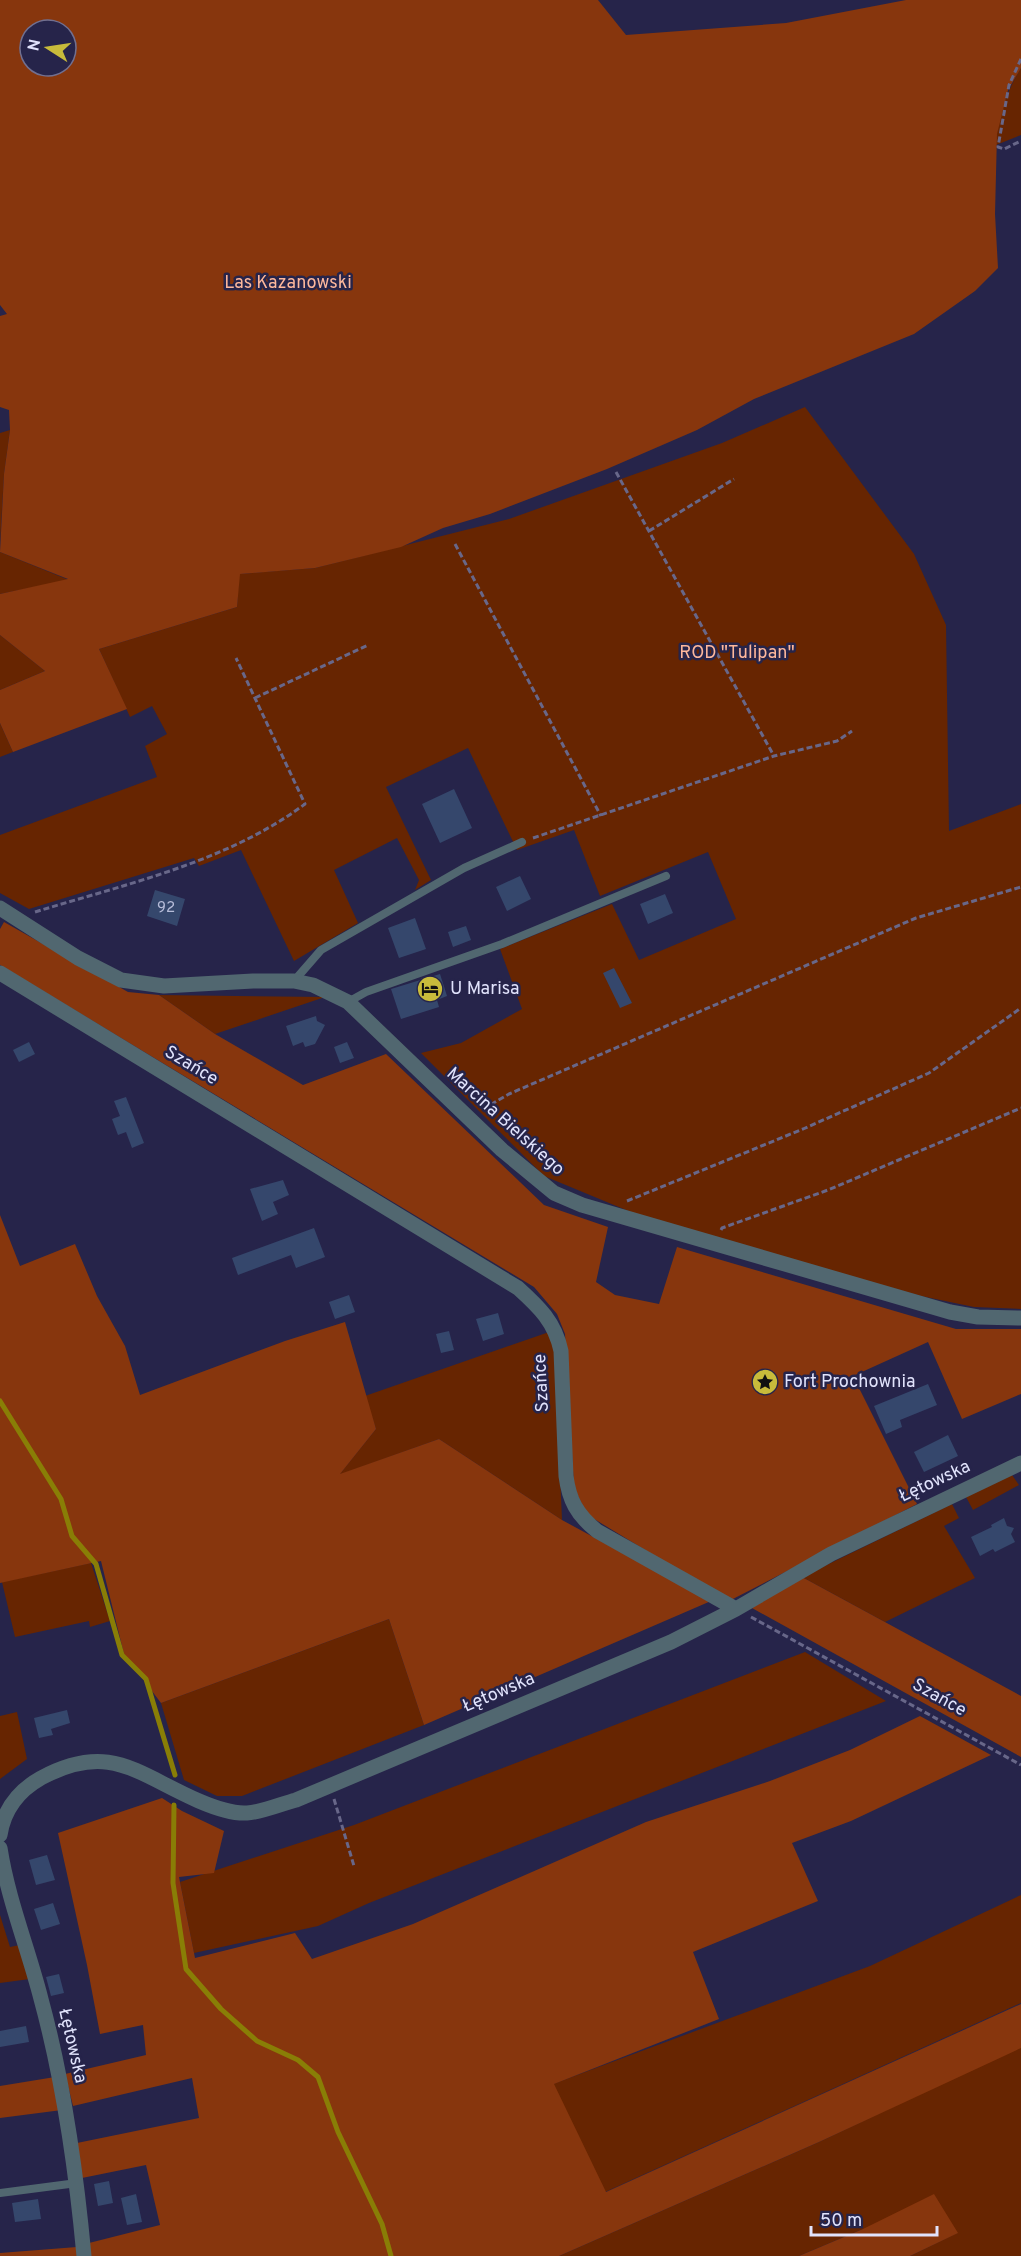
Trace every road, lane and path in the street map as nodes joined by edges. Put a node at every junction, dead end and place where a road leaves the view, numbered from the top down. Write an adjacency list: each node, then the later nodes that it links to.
1 (1021, 59): 2 (path)
2 (1021, 141)
3 (616, 472): 5 (path)
4 (734, 479): 5 (path)
5 (649, 531): 11 (path)
6 (455, 544): 12 (path)
7 (368, 645): 9 (path)
8 (236, 658): 9 (path)
9 (255, 698): 17 (path)
10 (852, 731): 11 (path)
11 (774, 756): 12 (path)
12 (601, 816): 13 (path)
13 (522, 842): 19 (lane)
14 (666, 876): 20 (lane)
15 (1021, 887): 23 (path)
16 (1, 910): 17 (street, Marcina Bielskiego)
17 (20, 921): 19 (street, Marcina Bielskiego)
18 (0, 973): 28 (street, Szańce)
19 (294, 981): 20 (street, Marcina Bielskiego)
20 (348, 1002): 23 (street, Marcina Bielskiego)
21 (1021, 1008): 24 (path)
22 (1021, 1108): 25 (path)
23 (469, 1117): 24 (street, Marcina Bielskiego)
24 (614, 1215): 25 (street, Marcina Bielskiego)
25 (715, 1244): 26 (street, Marcina Bielskiego)
26 (1021, 1318)
27 (1021, 1463): 28 (street, Łętowska)
28 (736, 1609): 29 (path, Szańce); 30 (street, Łętowska)
29 (1021, 1765)
30 (330, 1786): 31 (street, Łętowska); 33 (path)
31 (0, 1835)
32 (0, 1848): 34 (street, Łętowska)
33 (354, 1866)
34 (77, 2183): 35 (lane); 36 (street, Łętowska)
35 (0, 2193)
36 (84, 2256)

